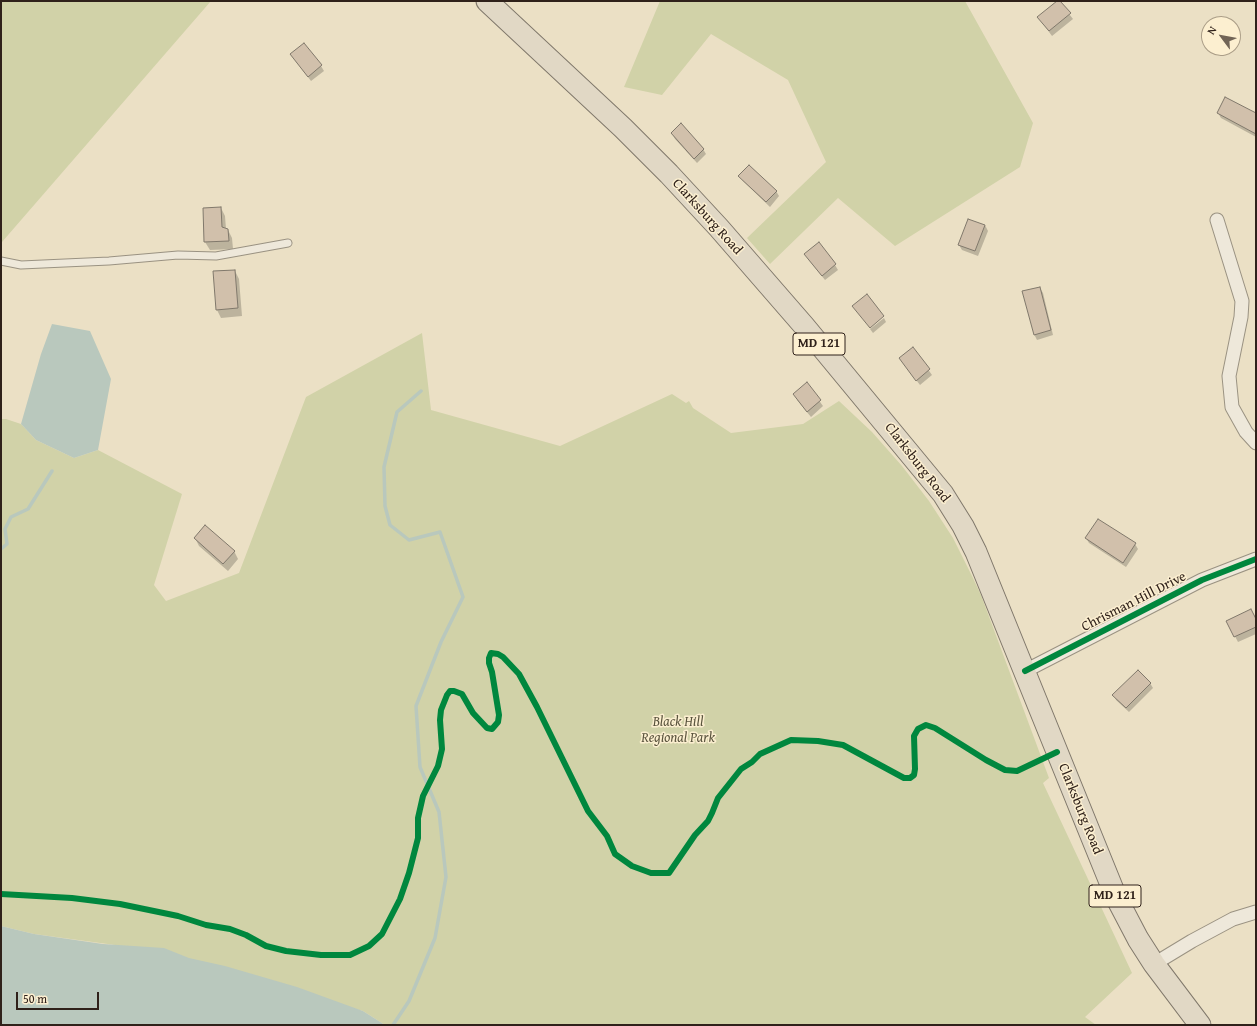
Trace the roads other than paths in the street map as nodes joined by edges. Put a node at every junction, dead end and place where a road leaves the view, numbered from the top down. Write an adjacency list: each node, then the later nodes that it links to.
1 (487, 1): 7 (main road, Clarksburg Road / MD 121)
2 (1217, 220): 5 (street)
3 (288, 243): 4 (lane)
4 (1, 261)
5 (1256, 443)
6 (1256, 559): 7 (street, Chrisman Hill Drive)
7 (1025, 671): 9 (main road, Clarksburg Road / MD 121)
8 (1256, 912): 9 (street)
9 (1154, 964): 10 (main road, Clarksburg Road / MD 121)
10 (1200, 1025)

